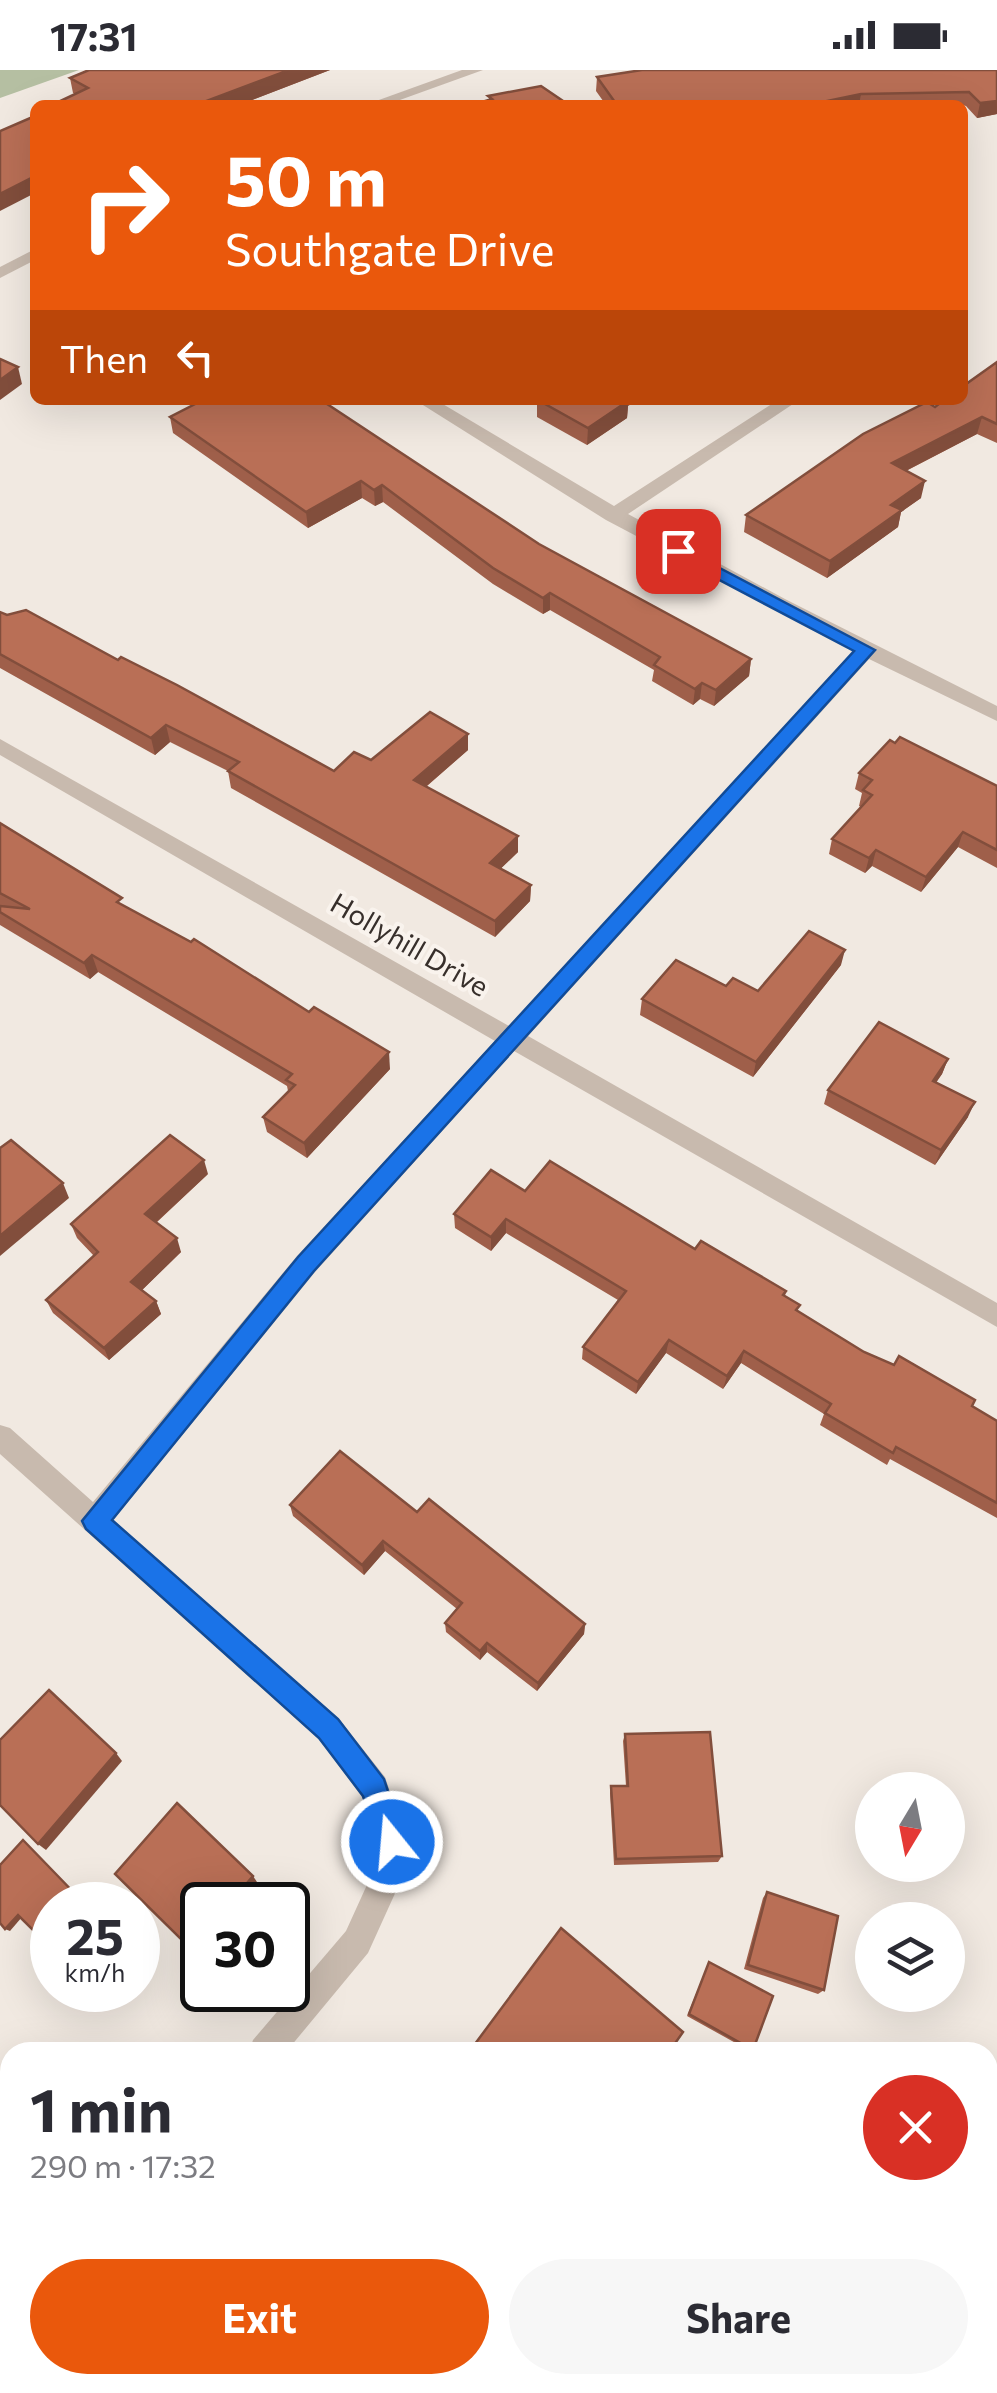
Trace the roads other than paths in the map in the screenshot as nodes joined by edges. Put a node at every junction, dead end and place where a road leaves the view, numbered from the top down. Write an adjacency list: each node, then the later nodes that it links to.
1 (476, 70): 2 (street)
2 (387, 100)
3 (30, 257): 4 (street)
4 (0, 273)
5 (432, 405): 7 (street)
6 (782, 405): 7 (street)
7 (612, 516): 8 (street)
8 (866, 650): 9 (street); 11 (street)
9 (997, 714)
10 (0, 746): 11 (street, Hollyhill Drive)
11 (516, 1038): 12 (street, Hollyhill Drive); 14 (street)
12 (997, 1316)
13 (0, 1437): 14 (street)
14 (95, 1521): 15 (street)
15 (273, 2042)

